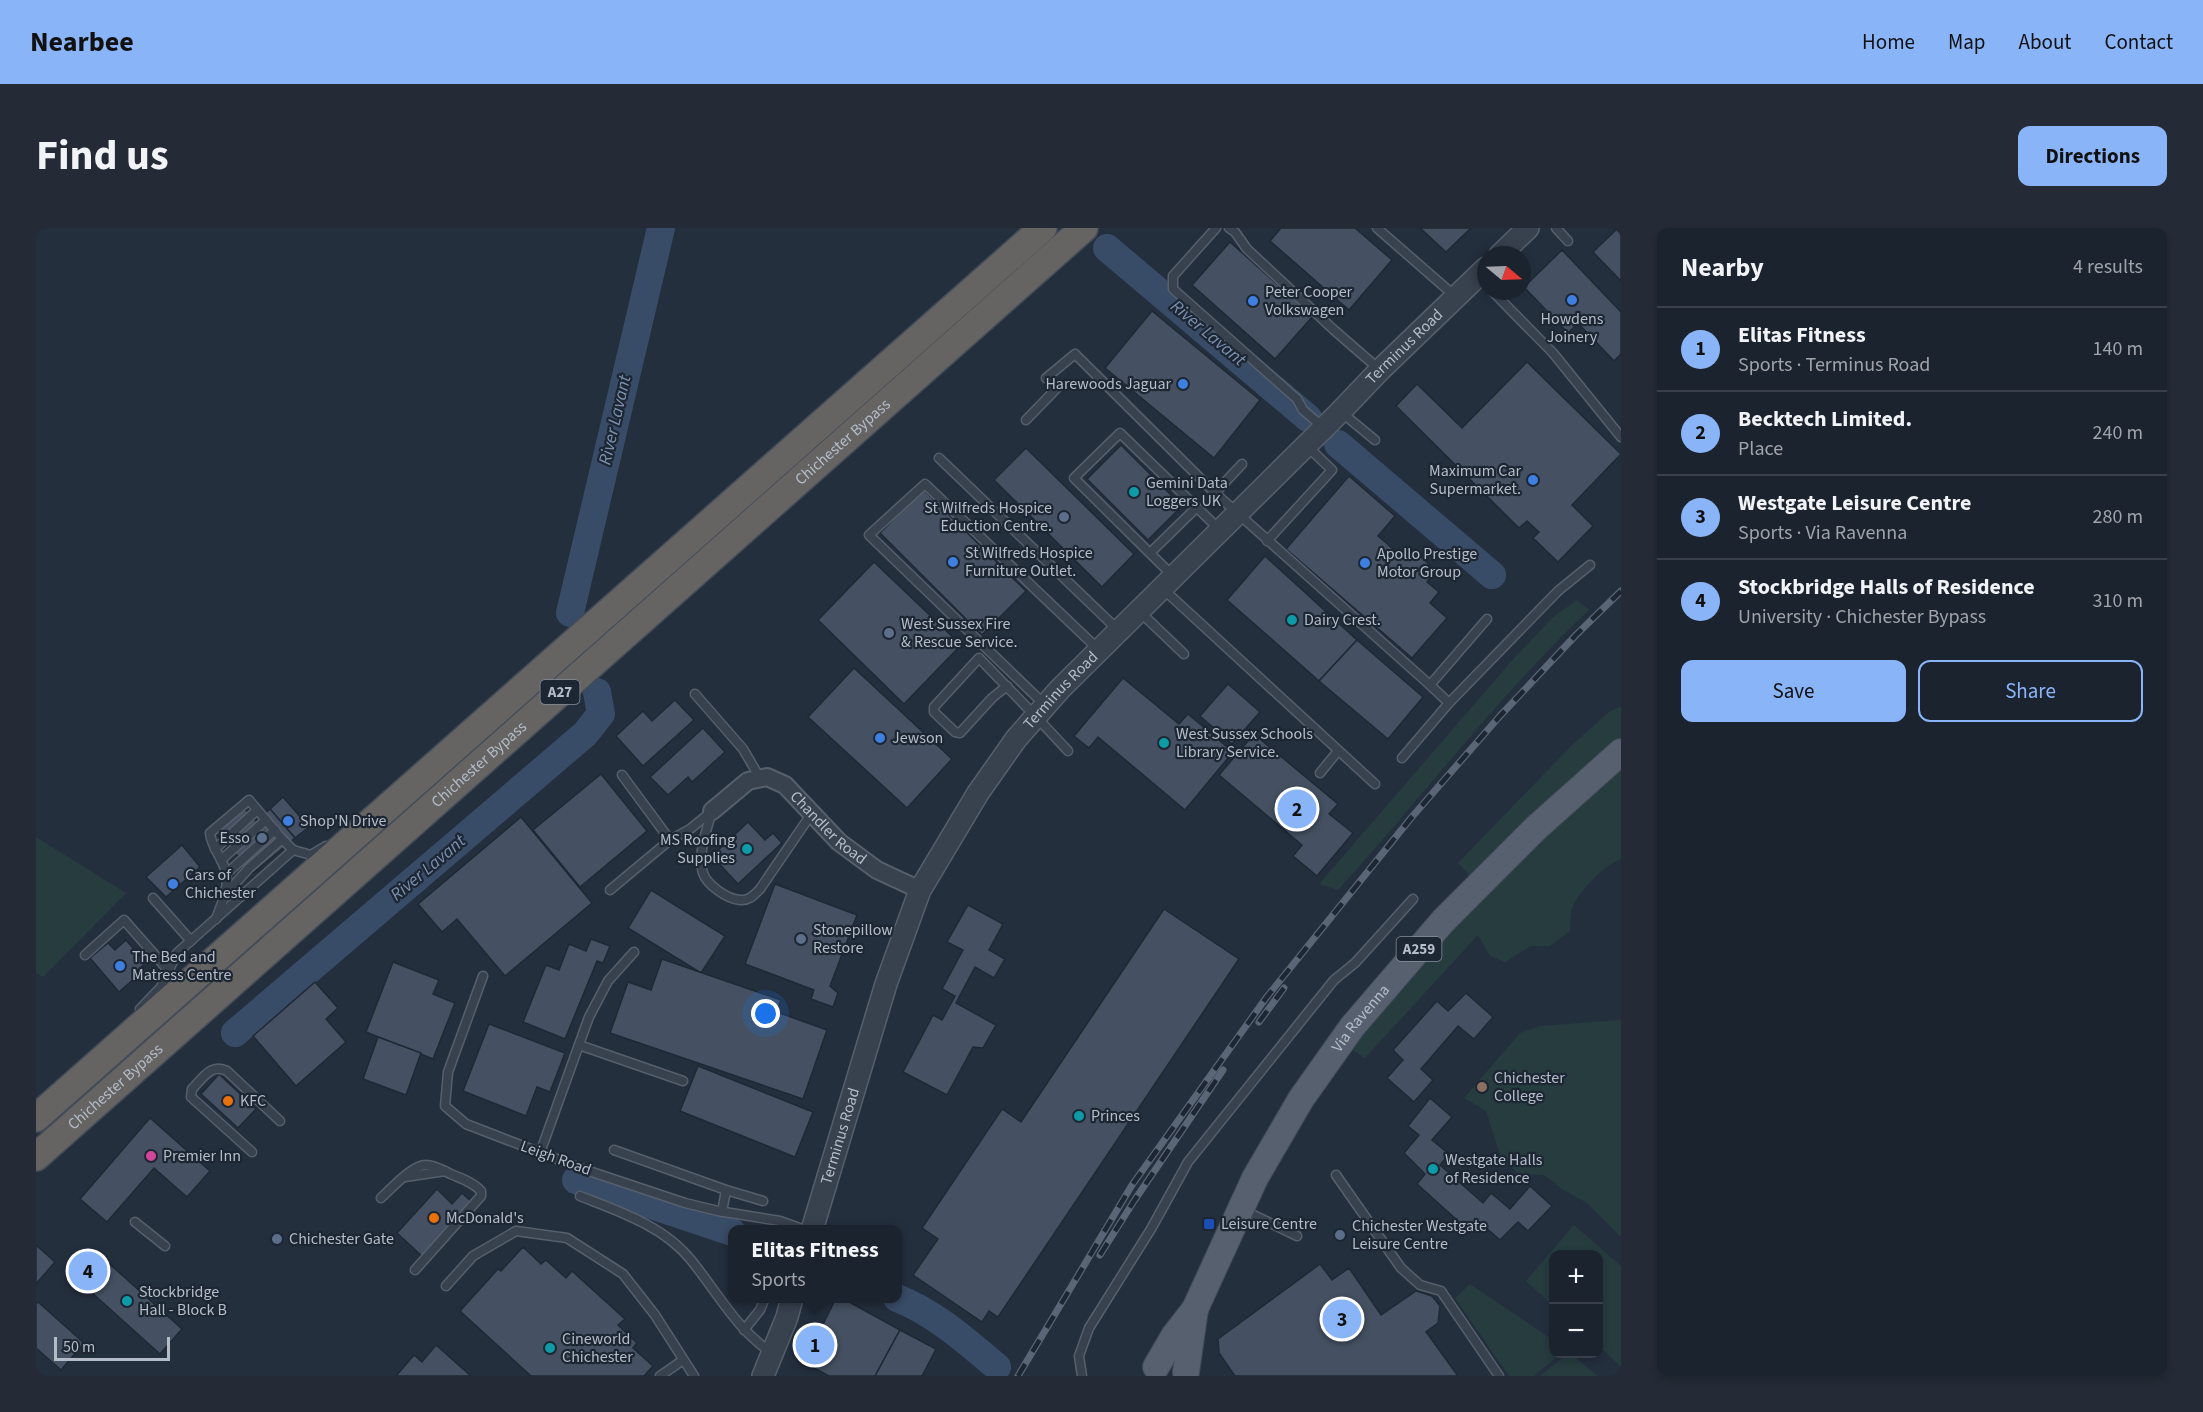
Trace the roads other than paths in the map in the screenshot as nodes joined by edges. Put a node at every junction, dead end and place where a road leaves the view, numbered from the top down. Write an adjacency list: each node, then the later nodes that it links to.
1 (1042, 228): 51 (highway, Chichester Bypass / A27)
2 (1084, 228): 81 (highway, Chichester Bypass / A27)
3 (1216, 228): 16 (lane)
4 (1229, 228): 13 (lane)
5 (1377, 228): 11 (lane)
6 (1528, 228): 9 (street)
7 (1556, 228): 8 (lane)
8 (1568, 241)
9 (1509, 246)
10 (1477, 285): 11 (street, Terminus Road)
11 (1456, 298): 13 (street, Terminus Road)
12 (1504, 300): 17 (lane)
13 (1380, 370): 14 (street, Terminus Road)
14 (1340, 412): 16 (street, Terminus Road); 18 (lane)
15 (1026, 420): 22 (lane)
16 (1324, 428): 19 (street, Terminus Road)
17 (1621, 437)
18 (1375, 440)
19 (1306, 446): 24 (street, Terminus Road); 26 (lane)
20 (939, 458): 32 (lane)
21 (1242, 464): 22 (lane)
22 (1215, 493): 24 (lane)
23 (1196, 508): 25 (lane); 27 (lane); 27 (lane)
24 (1237, 514): 25 (street, Terminus Road); 26 (lane)
25 (1220, 531): 29 (street, Terminus Road)
26 (1267, 541): 35 (lane)
27 (1150, 553): 29 (lane)
28 (1590, 565): 38 (lane)
29 (1167, 582): 30 (street, Terminus Road); 41 (lane)
30 (1139, 610): 32 (street, Terminus Road); 34 (lane)
31 (1487, 619): 35 (lane)
32 (1118, 631): 33 (street, Terminus Road)
33 (1099, 650): 39 (street, Terminus Road); 39 (lane)
34 (1184, 654)
35 (1430, 685): 38 (lane)
36 (1007, 686): 36 (lane); 39 (lane)
37 (695, 694): 46 (lane)
38 (1449, 703): 43 (lane)
39 (1040, 710): 40 (lane); 61 (street, Terminus Road)
40 (1068, 751)
41 (1338, 751): 44 (lane); 47 (lane)
42 (1621, 752): 87 (main road, Via Ravenna / A259)
43 (1402, 758)
44 (1320, 773)
45 (622, 775): 55 (lane)
46 (760, 778): 49 (street); 50 (street, Chandler Road)
47 (1375, 784)
48 (257, 810): 52 (lane); 56 (lane); 56 (lane)
49 (711, 812): 50 (lane); 55 (lane)
50 (812, 813): 61 (street, Chandler Road)
51 (381, 815): 57 (lane); 74 (highway, Chichester Bypass / A27)
52 (266, 820): 53 (lane); 58 (lane)
53 (275, 830): 54 (lane); 59 (lane)
54 (282, 838): 57 (lane); 62 (lane)
55 (670, 840): 60 (lane)
56 (215, 849): 58 (lane)
57 (293, 850): 65 (lane)
58 (221, 860): 59 (lane)
59 (226, 874): 62 (lane)
60 (610, 890)
61 (920, 890): 91 (street, Terminus Road)
62 (225, 895): 65 (lane)
63 (153, 898): 66 (lane)
64 (1413, 899): 107 (lane)
65 (216, 919): 66 (lane)
66 (191, 941): 69 (lane)
67 (634, 952): 73 (lane)
68 (85, 955): 69 (lane)
69 (169, 970): 71 (lane)
70 (483, 976): 80 (lane, Leigh Road)
71 (133, 1017)
72 (118, 1032): 74 (lane)
73 (579, 1045): 75 (lane); 80 (lane)
74 (85, 1074): 76 (highway, Chichester Bypass / A27)
75 (683, 1081)
76 (36, 1118)
77 (280, 1121): 79 (lane)
78 (614, 1150): 83 (lane)
79 (252, 1152)
80 (540, 1153): 88 (lane, Leigh Road)
81 (36, 1157)
82 (1336, 1175): 108 (lane)
83 (726, 1190): 86 (lane); 88 (lane)
84 (580, 1196): 99 (lane)
85 (381, 1198): 94 (lane)
86 (763, 1201)
87 (1240, 1208): 92 (lane); 98 (main road, Via Ravenna)
88 (722, 1212): 90 (lane, Leigh Road)
89 (135, 1222): 93 (lane)
90 (791, 1225)
91 (814, 1225)
92 (1297, 1236)
93 (165, 1246)
94 (415, 1270)
95 (446, 1286): 101 (lane)
96 (763, 1303): 99 (lane)
97 (791, 1303): 100 (street)
98 (1195, 1309): 102 (main road, Via Ravenna); 103 (main road, Via Ravenna)
99 (744, 1330): 100 (lane)
100 (772, 1353): 106 (street)
101 (683, 1360): 104 (lane); 105 (lane)
102 (1150, 1371): 103 (main road)
103 (1188, 1374)
104 (660, 1376)
105 (694, 1376)
106 (763, 1376)
107 (1082, 1376)
108 (1498, 1376)

